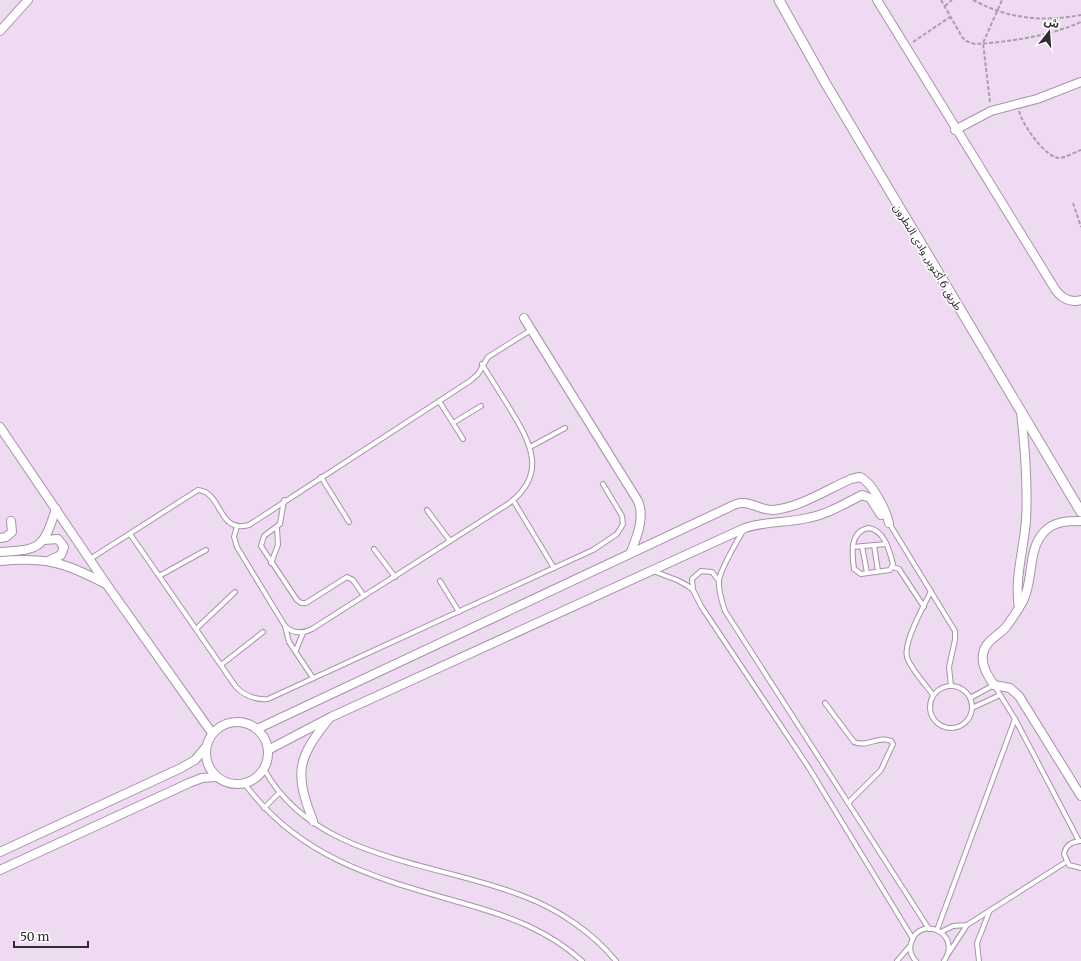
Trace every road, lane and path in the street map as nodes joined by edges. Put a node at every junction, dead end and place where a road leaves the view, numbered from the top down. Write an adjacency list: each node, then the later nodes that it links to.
1 (28, 0): 13 (street)
2 (779, 0): 29 (street, طريق 6 أكتوبر, وادى النطرون)
3 (877, 0): 15 (street)
4 (941, 0): 8 (path)
5 (952, 0): 8 (path)
6 (973, 0): 9 (path)
7 (1002, 0): 9 (path)
8 (945, 6): 11 (path)
9 (998, 11): 10 (path); 14 (path)
10 (1081, 15)
11 (950, 18): 14 (path); 15 (path)
12 (1081, 22): 14 (path)
13 (0, 31)
14 (983, 43): 18 (path)
15 (905, 47): 19 (street)
16 (1081, 82): 17 (street)
17 (1018, 105): 18 (street); 20 (path)
18 (991, 111): 19 (street)
19 (955, 130): 23 (street)
20 (1081, 150)
21 (1073, 203): 22 (path)
22 (1081, 227)
23 (1081, 300)
24 (524, 318): 25 (street)
25 (531, 330): 26 (lane); 64 (street)
26 (482, 364): 27 (lane); 34 (lane)
27 (439, 401): 30 (lane); 35 (lane)
28 (481, 406): 30 (lane)
29 (1021, 412): 44 (street, طريق 6 أكتوبر, وادى النطرون); 84 (street)
30 (453, 423): 33 (lane)
31 (0, 427): 42 (street)
32 (565, 428): 34 (lane)
33 (463, 439)
34 (530, 447): 40 (lane)
35 (321, 477): 39 (lane); 47 (lane)
36 (864, 479): 38 (street); 41 (street); 49 (street)
37 (603, 484): 70 (lane)
38 (862, 496): 48 (street); 49 (street)
39 (284, 500): 50 (lane); 51 (lane)
40 (513, 500): 56 (lane); 70 (lane)
41 (761, 508): 48 (street); 64 (street)
42 (56, 509): 55 (street); 65 (street)
43 (427, 510): 56 (lane)
44 (1081, 512)
45 (11, 521): 54 (street)
46 (1081, 521): 84 (street)
47 (349, 522)
48 (764, 523): 52 (street)
49 (889, 523): 80 (lane)
50 (237, 526): 53 (lane); 86 (lane)
51 (277, 528): 68 (lane); 68 (lane)
52 (745, 528): 71 (street); 76 (lane)
53 (130, 534): 65 (lane); 74 (lane)
54 (0, 538)
55 (44, 540): 63 (street); 66 (street)
56 (450, 541): 75 (lane)
57 (886, 544): 58 (lane); 60 (lane); 69 (lane)
58 (874, 545): 59 (lane); 72 (lane)
59 (862, 546): 60 (lane); 73 (lane)
60 (853, 547): 73 (lane)
61 (374, 549): 75 (lane)
62 (206, 550): 74 (lane)
63 (0, 552)
64 (631, 552): 102 (street)
65 (90, 559): 78 (street)
66 (49, 560): 67 (street); 78 (street)
67 (0, 561)
68 (271, 563): 82 (lane)
69 (893, 567): 72 (lane); 83 (lane)
70 (554, 568): 85 (lane)
71 (653, 570): 79 (lane); 100 (street)
72 (878, 571): 73 (lane)
73 (867, 573)
74 (159, 576): 87 (lane)
75 (394, 576): 82 (lane)
76 (719, 580): 79 (lane); 111 (lane)
77 (440, 581): 85 (lane)
78 (107, 585): 103 (street)
79 (693, 590): 123 (lane)
80 (931, 591): 83 (lane); 94 (lane)
81 (235, 592): 87 (lane)
82 (364, 596): 89 (lane)
83 (924, 607): 96 (lane)
84 (1019, 608): 93 (street)
85 (459, 612): 92 (lane)
86 (285, 626): 89 (lane); 90 (lane)
87 (196, 630): 91 (lane)
88 (263, 632): 91 (lane)
89 (304, 633): 90 (lane)
90 (296, 650): 92 (lane)
91 (221, 665): 92 (lane)
92 (313, 678)
93 (994, 685): 95 (lane); 97 (lane); 110 (street)
94 (951, 686): 96 (lane); 97 (lane)
95 (1000, 694): 99 (lane); 101 (lane)
96 (934, 695): 99 (lane)
97 (970, 698): 99 (lane)
98 (825, 703): 111 (lane)
99 (972, 708)
100 (331, 717): 105 (street); 113 (street)
101 (1015, 719): 114 (lane); 122 (lane)
102 (257, 729): 103 (street); 105 (street)
103 (212, 733): 104 (street)
104 (205, 748): 107 (street); 115 (street)
105 (268, 750): 106 (street)
106 (264, 769): 108 (street); 109 (lane)
107 (216, 776): 108 (street); 118 (street)
108 (244, 783): 112 (lane)
109 (279, 793): 112 (lane); 113 (lane)
110 (1081, 796)
111 (848, 803): 121 (lane)
112 (264, 808): 126 (lane)
113 (313, 821): 127 (lane)
114 (1080, 841): 116 (lane)
115 (0, 852)
116 (1066, 862): 117 (lane); 119 (lane)
117 (1081, 868)
118 (0, 870)
119 (990, 910): 120 (lane); 131 (lane)
120 (967, 925): 122 (lane); 125 (lane)
121 (929, 929): 122 (lane); 123 (lane)
122 (939, 931): 125 (lane)
123 (913, 939): 124 (lane)
124 (910, 945): 128 (lane); 129 (lane)
125 (948, 957): 130 (lane)
126 (582, 961)
127 (616, 961)
128 (897, 961)
129 (916, 961)
130 (944, 961)
131 (979, 961)

